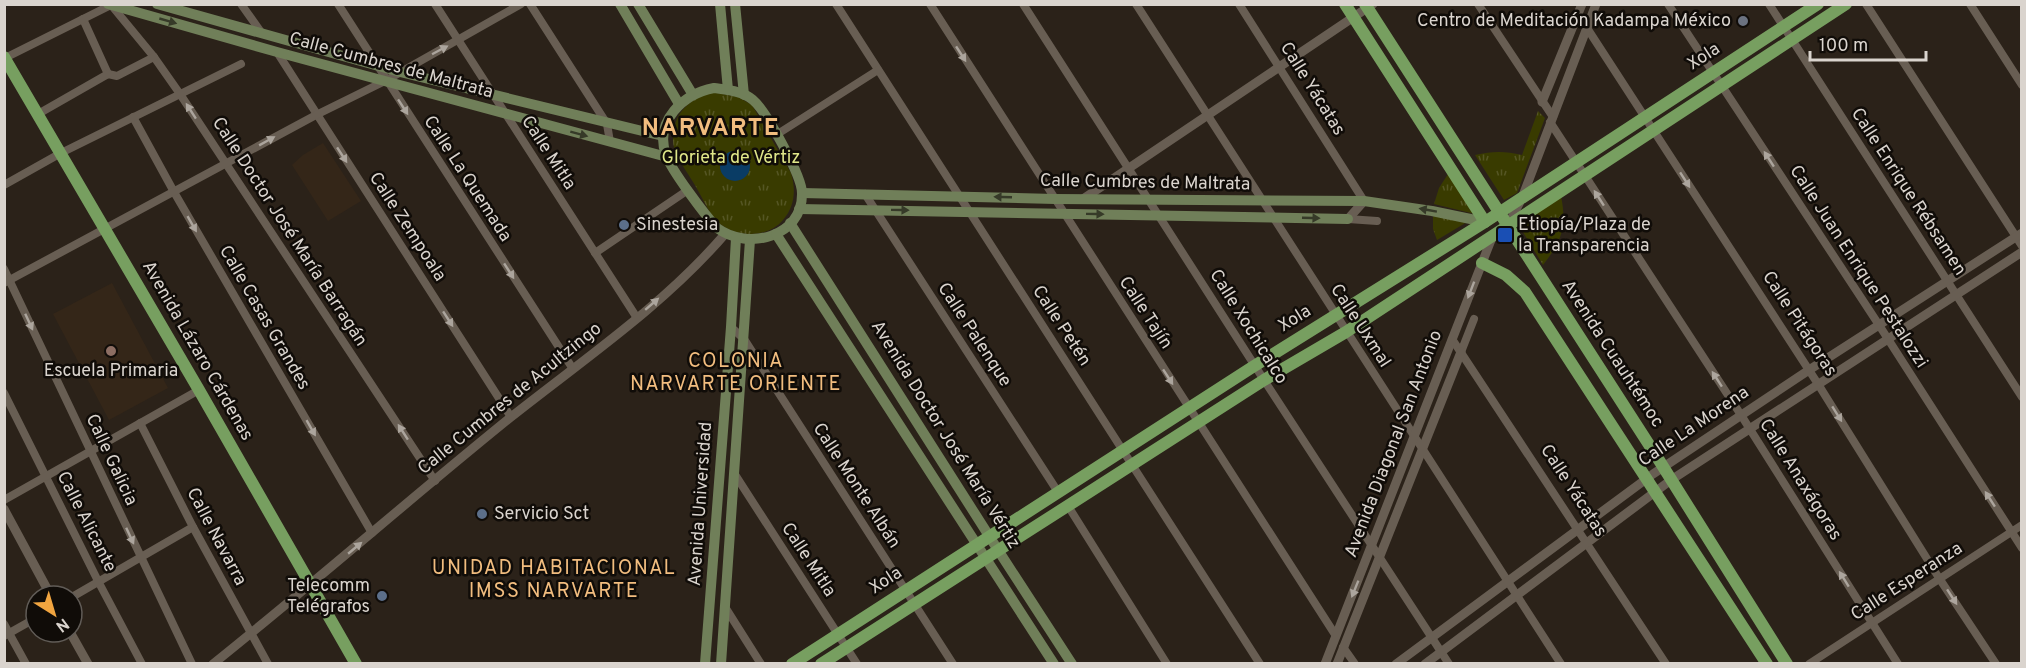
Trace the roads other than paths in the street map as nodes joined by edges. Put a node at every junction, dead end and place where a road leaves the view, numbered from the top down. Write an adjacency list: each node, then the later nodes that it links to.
1 (157, 4): 33 (main road, Calle Cumbres de Maltrata)
2 (241, 4): 33 (street)
3 (338, 4): 40 (street, Calle La Quemada)
4 (435, 4): 34 (street, Calle Mitla)
5 (521, 4): 34 (street)
6 (530, 4): 63 (street)
7 (620, 4): 55 (main road)
8 (638, 4): 51 (main road)
9 (720, 4): 49 (main road)
10 (735, 4): 53 (main road)
11 (836, 4): 42 (street, Calle Petén)
12 (930, 4): 81 (street, Calle Tajín, one-way to 81)
13 (1023, 4): 72 (street, Calle Xochicalco)
14 (1136, 4): 59 (street, Calle Uxmal)
15 (1239, 4): 41 (street, Calle Yácatas)
16 (1345, 4): 29 (main road)
17 (1478, 4): 54 (street, Calle Anaxágoras)
18 (1572, 4): 28 (street, Calle Pitágoras)
19 (1596, 4): 32 (street)
20 (1668, 4): 44 (street, Calle Juan Enrique Pestalozzi)
21 (1769, 4): 31 (street, Calle Enrique Rébsamen)
22 (1818, 4): 31 (main road, Xola)
23 (1846, 4): 35 (main road, Xola)
24 (1866, 4): 101 (street)
25 (1970, 4): 47 (street)
26 (111, 5): 30 (street); 36 (main road, Calle Cumbres de Maltrata, one-way to 36); 37 (street, Calle Doctor José María Barragán)
27 (1368, 6): 29 (street); 90 (main road, Avenida Cuauhtémoc)
28 (1580, 9): 32 (street, Calle Pitágoras); 54 (street)
29 (1353, 17): 41 (street); 95 (main road)
30 (82, 19): 38 (street); 45 (street)
31 (1784, 27): 35 (street, Calle Enrique Rébsamen); 44 (main road, Xola)
32 (1587, 28): 61 (street, Calle Pitágoras); 62 (street)
33 (261, 32): 40 (main road, Calle Cumbres de Maltrata)
34 (459, 40): 43 (street, one-way to 34); 52 (street, Calle Mitla)
35 (1792, 40): 48 (main road, Xola); 109 (street, Calle Enrique Rébsamen)
36 (277, 52): 46 (main road, Calle Cumbres de Maltrata); 58 (street, Calle Zempoala)
37 (154, 57): 45 (street); 50 (street, Calle Doctor José María Barragán)
38 (5, 58): 57 (main road, Avenida Lázaro Cárdenas)
39 (241, 64): 50 (street)
40 (377, 65): 43 (main road, Calle Cumbres de Maltrata); 46 (street, Calle La Quemada)
41 (1279, 67): 59 (street); 85 (street, Calle Yácatas)
42 (878, 70): 65 (street); 79 (street, Calle Petén)
43 (400, 72): 46 (street); 52 (main road, Calle Cumbres de Maltrata)
44 (1713, 73): 48 (street, Calle Juan Enrique Pestalozzi); 61 (main road, Xola)
45 (108, 74): 57 (street)
46 (386, 81): 56 (main road, Calle Cumbres de Maltrata); 58 (street); 123 (street, Calle La Quemada, one-way to 123)
47 (2022, 85)
48 (1722, 86): 64 (main road, Xola); 115 (street, Calle Juan Enrique Pestalozzi, one-way to 48)
49 (728, 90): 51 (main road); 53 (main road)
50 (180, 94): 60 (street); 71 (street, Calle Doctor José María Barragán, one-way to 50)
51 (693, 94): 55 (main road)
52 (492, 95): 56 (street, Calle Mitla); 63 (main road, Calle Cumbres de Maltrata)
53 (744, 95): 65 (main road)
54 (1542, 102): 62 (street, Calle Anaxágoras)
55 (679, 104): 66 (main road)
56 (504, 113): 67 (main road, Calle Cumbres de Maltrata, one-way to 67); 106 (street, Calle Mitla)
57 (38, 114): 68 (main road, Avenida Lázaro Cárdenas)
58 (316, 115): 71 (street, one-way to 58); 132 (street, Calle Zempoala, one-way to 132)
59 (1207, 115): 72 (street); 84 (street, Calle Uxmal)
60 (133, 117): 68 (street); 76 (street, Calle Casas Grandes)
61 (1644, 118): 64 (street, Calle Pitágoras); 70 (main road, Xola)
62 (1551, 120): 70 (street, Calle Anaxágoras); 80 (street)
63 (607, 124): 66 (main road, Calle Cumbres de Maltrata); 67 (street)
64 (1653, 131): 73 (main road, Xola); 124 (street, Calle Pitágoras, one-way to 124)
65 (776, 135): 77 (main road)
66 (663, 136): 69 (main road)
67 (610, 142): 69 (main road, Calle Cumbres de Maltrata)
68 (61, 153): 74 (street); 98 (main road, Avenida Lázaro Cárdenas)
69 (667, 157): 75 (main road)
70 (1576, 162): 73 (street, Calle Anaxágoras); 80 (main road, Xola)
71 (226, 164): 76 (street); 148 (street, Calle Doctor José María Barragán, one-way to 71)
72 (1130, 168): 82 (street); 83 (street, Calle Xochicalco)
73 (1585, 176): 97 (main road, Xola); 131 (street, Calle Anaxágoras, one-way to 73)
74 (4, 185)
75 (688, 190): 102 (main road); 106 (street)
76 (174, 192): 98 (street); 158 (street, Calle Casas Grandes, one-way to 158)
77 (802, 193): 78 (main road, Calle Cumbres de Maltrata); 86 (main road)
78 (865, 194): 79 (main road, Calle Cumbres de Maltrata); 87 (street, Calle Palenque)
79 (961, 196): 81 (main road, Calle Cumbres de Maltrata, one-way to 79); 88 (street, Calle Petén)
80 (1522, 198): 90 (main road, Xola); 97 (street)
81 (1055, 199): 82 (main road, Calle Cumbres de Maltrata); 89 (street, Calle Tajín)
82 (1083, 199): 83 (main road, Calle Cumbres de Maltrata)
83 (1149, 199): 84 (main road, Calle Cumbres de Maltrata); 91 (street, Calle Xochicalco)
84 (1263, 201): 85 (main road, Calle Cumbres de Maltrata); 92 (street, Calle Uxmal)
85 (1364, 201): 93 (street); 95 (main road, Calle Cumbres de Maltrata, one-way to 85)
86 (799, 208): 87 (main road, Calle Cumbres de Maltrata); 96 (main road)
87 (877, 210): 88 (main road, Calle Cumbres de Maltrata, one-way to 88); 149 (street, Calle Palenque)
88 (970, 212): 89 (main road, Calle Cumbres de Maltrata); 141 (street, Calle Petén)
89 (1064, 213): 91 (main road, Calle Cumbres de Maltrata, one-way to 91); 130 (street, Calle Tajín, one-way to 130)
90 (1499, 213): 95 (main road, Xola); 97 (main road, Avenida Cuauhtémoc)
91 (1159, 215): 92 (main road, Calle Cumbres de Maltrata); 122 (street, Calle Xochicalco)
92 (1273, 217): 93 (main road, Calle Cumbres de Maltrata, one-way to 93); 112 (street, Calle Uxmal)
93 (1348, 219): 94 (street, Calle Cumbres de Maltrata)
94 (1377, 221)
95 (1485, 222): 112 (main road, Xola)
96 (790, 223): 99 (main road); 159 (main road, Avenida Doctor José María Vértiz)
97 (1508, 225): 100 (main road, Xola); 143 (main road, Avenida Cuauhtémoc)
98 (105, 230): 110 (street); 127 (main road, Avenida Lázaro Cárdenas)
99 (776, 234): 103 (main road); 161 (main road, Avenida Doctor José María Vértiz)
100 (1493, 235): 107 (street, Avenida Diagonal San Antonio); 117 (main road, Xola)
101 (2018, 235): 104 (street); 109 (street, Calle La Morena)
102 (730, 236): 103 (main road); 113 (street, Calle Cumbres de Acultzingo, one-way to 102); 116 (main road, Avenida Universidad)
103 (750, 240): 118 (main road, Avenida Universidad)
104 (2022, 246)
105 (2022, 252): 111 (street, Calle La Morena)
106 (595, 253): 113 (street, Calle Mitla)
107 (1482, 262): 119 (street, Avenida Diagonal San Antonio, one-way to 119); 146 (main road)
108 (4, 269): 110 (street, Calle Galicia)
109 (1947, 280): 111 (street, Calle Enrique Rébsamen); 115 (street, Calle La Morena)
110 (7, 281): 139 (street, Calle Galicia, one-way to 139)
111 (1956, 294): 120 (street, Calle La Morena); 129 (street, Calle Enrique Rébsamen)
112 (1335, 315): 117 (street, Calle Uxmal); 122 (main road, Xola)
113 (637, 318): 123 (street, Calle Cumbres de Acultzingo)
114 (1474, 320): 121 (street, Avenida Diagonal San Antonio)
115 (1879, 325): 120 (street, Calle Juan Enrique Pestalozzi); 124 (street, Calle La Morena)
116 (731, 327): 118 (street, Calle Monte Albán); 133 (main road, Avenida Universidad)
117 (1346, 332): 125 (main road, Xola); 138 (street, Calle Uxmal)
118 (744, 339): 134 (main road, Avenida Universidad); 174 (street, Calle Monte Albán)
119 (1452, 339): 121 (street, Calle Yácatas); 138 (street, Avenida Diagonal San Antonio)
120 (1888, 339): 126 (street, Calle La Morena); 157 (street, Calle Juan Enrique Pestalozzi, one-way to 120)
121 (1461, 352): 140 (street, Avenida Diagonal San Antonio); 156 (street, Calle Yácatas)
122 (1255, 365): 125 (street, Calle Xochicalco); 130 (main road, Xola)
123 (573, 369): 132 (street, Calle Cumbres de Acultzingo)
124 (1809, 370): 126 (street, Calle Pitágoras); 131 (street, Calle La Morena)
125 (1264, 380): 136 (main road, Xola); 162 (street, Calle Xochicalco)
126 (1818, 384): 137 (street, Calle La Morena); 168 (street, Calle Pitágoras, one-way to 168)
127 (199, 390): 135 (street); 172 (main road, Avenida Lázaro Cárdenas)
128 (4, 393): 145 (street, Calle Alicante)
129 (2022, 397)
130 (1188, 408): 136 (street, Calle Tajín); 141 (main road, Xola)
131 (1741, 415): 137 (street, Calle Anaxágoras); 143 (street, Calle La Morena)
132 (512, 417): 148 (street, Calle Cumbres de Acultzingo)
133 (724, 418): 134 (main road); 190 (main road, Avenida Universidad)
134 (738, 420): 144 (main road, Avenida Universidad)
135 (140, 423): 139 (street); 155 (street, Calle Navarra)
136 (1197, 423): 142 (main road, Xola); 184 (street, Calle Tajín)
137 (1749, 428): 147 (street, Calle La Morena); 178 (street, Calle Anaxágoras, one-way to 137)
138 (1414, 437): 140 (street, Calle Uxmal); 162 (street, Avenida Diagonal San Antonio)
139 (90, 450): 145 (street); 166 (street, Calle Galicia, one-way to 166)
140 (1422, 450): 165 (street, Avenida Diagonal San Antonio); 170 (street, Calle Uxmal)
141 (1123, 451): 142 (street, Calle Petén); 149 (main road, Xola)
142 (1132, 465): 152 (main road, Xola); 208 (street, Calle Petén)
143 (1663, 467): 146 (street, Calle La Morena); 147 (main road, Avenida Cuauhtémoc)
144 (734, 473): 177 (main road, Avenida Universidad); 182 (street, Calle Mitla)
145 (46, 476): 151 (street); 169 (street, Calle Alicante)
146 (1647, 479): 150 (main road); 156 (street, Calle La Morena)
147 (1671, 480): 150 (street, Calle La Morena); 218 (main road, Avenida Cuauhtémoc)
148 (435, 481): 158 (street, Calle Cumbres de Acultzingo)
149 (1058, 492): 159 (main road, Xola)
150 (1655, 492): 160 (street, Calle La Morena); 217 (main road)
151 (4, 500)
152 (1068, 506): 164 (main road, Xola); 207 (street)
153 (4, 509): 171 (street)
154 (2022, 525): 157 (street, Calle Esperanza)
155 (193, 527): 166 (street); 181 (street, Calle Navarra)
156 (1578, 528): 160 (street, Calle Yácatas); 170 (street, Calle La Morena)
157 (2011, 532): 163 (street, Calle Juan Enrique Pestalozzi); 168 (street, Calle Esperanza)
158 (372, 533): 172 (street, Calle Cumbres de Acultzingo, one-way to 158)
159 (990, 537): 161 (main road, Xola); 164 (main road, Avenida Doctor José María Vértiz)
160 (1587, 542): 175 (street, Calle La Morena); 216 (street, Calle Yácatas)
161 (978, 545): 167 (main road, Avenida Doctor José María Vértiz); 174 (main road, Xola)
162 (1373, 545): 165 (street, Calle Xochicalco); 184 (street, Avenida Diagonal San Antonio, one-way to 184)
163 (2022, 548)
164 (998, 550): 167 (main road, Xola); 206 (main road, Avenida Doctor José María Vértiz)
165 (1380, 556): 185 (street, Calle Xochicalco); 188 (street, Avenida Diagonal San Antonio)
166 (141, 558): 169 (street); 195 (street, Calle Galicia)
167 (987, 558): 176 (main road, Xola); 205 (main road, Avenida Doctor José María Vértiz)
168 (1940, 578): 178 (street, Calle Esperanza); 221 (street, Calle Pitágoras, one-way to 221)
169 (98, 581): 173 (street); 194 (street, Calle Alicante)
170 (1507, 581): 175 (street, Calle Uxmal); 185 (street, Calle La Morena)
171 (45, 584)
172 (310, 585): 181 (street, Calle Cumbres de Acultzingo); 198 (main road, Avenida Lázaro Cárdenas)
173 (84, 590)
174 (906, 590): 176 (street, Calle Monte Albán); 182 (main road, Xola)
175 (1516, 595): 189 (street, Calle La Morena); 215 (street, Calle Uxmal)
176 (915, 603): 187 (main road, Xola); 204 (street, Calle Monte Albán)
177 (724, 606): 191 (main road, Avenida Universidad); 200 (street)
178 (1872, 622): 219 (street, Calle Esperanza); 220 (street, Calle Anaxágoras)
179 (4, 624): 183 (street)
180 (24, 625): 183 (street)
181 (250, 633): 196 (street, Calle Cumbres de Acultzingo); 197 (street, Calle Navarra)
182 (838, 634): 187 (street, Calle Mitla); 201 (main road, Xola)
183 (7, 635): 192 (street)
184 (1336, 636): 209 (street, Avenida Diagonal San Antonio)
185 (1432, 637): 189 (street, Calle Xochicalco); 212 (street, Calle La Morena)
186 (77, 644): 193 (street)
187 (846, 647): 202 (main road, Xola); 203 (street, Calle Mitla)
188 (1343, 647): 210 (street, Avenida Diagonal San Antonio); 211 (street)
189 (1441, 651): 213 (street, Calle La Morena); 214 (street, Calle Xochicalco)
190 (706, 652): 191 (main road); 199 (main road, Avenida Universidad)
191 (721, 658)
192 (26, 663)
193 (88, 663)
194 (142, 663)
195 (192, 663)
196 (213, 663)
197 (268, 663)
198 (356, 663)
199 (705, 663)
200 (761, 663)
201 (792, 663)
202 (821, 663)
203 (857, 663)
204 (953, 663)
205 (1054, 663)
206 (1072, 663)
207 (1167, 663)
208 (1260, 663)
209 (1325, 663)
210 (1337, 663)
211 (1354, 663)
212 (1396, 663)
213 (1425, 663)
214 (1449, 663)
215 (1561, 663)
216 (1666, 663)
217 (1767, 663)
218 (1787, 663)
219 (1809, 663)
220 (1898, 663)
221 (1996, 663)

